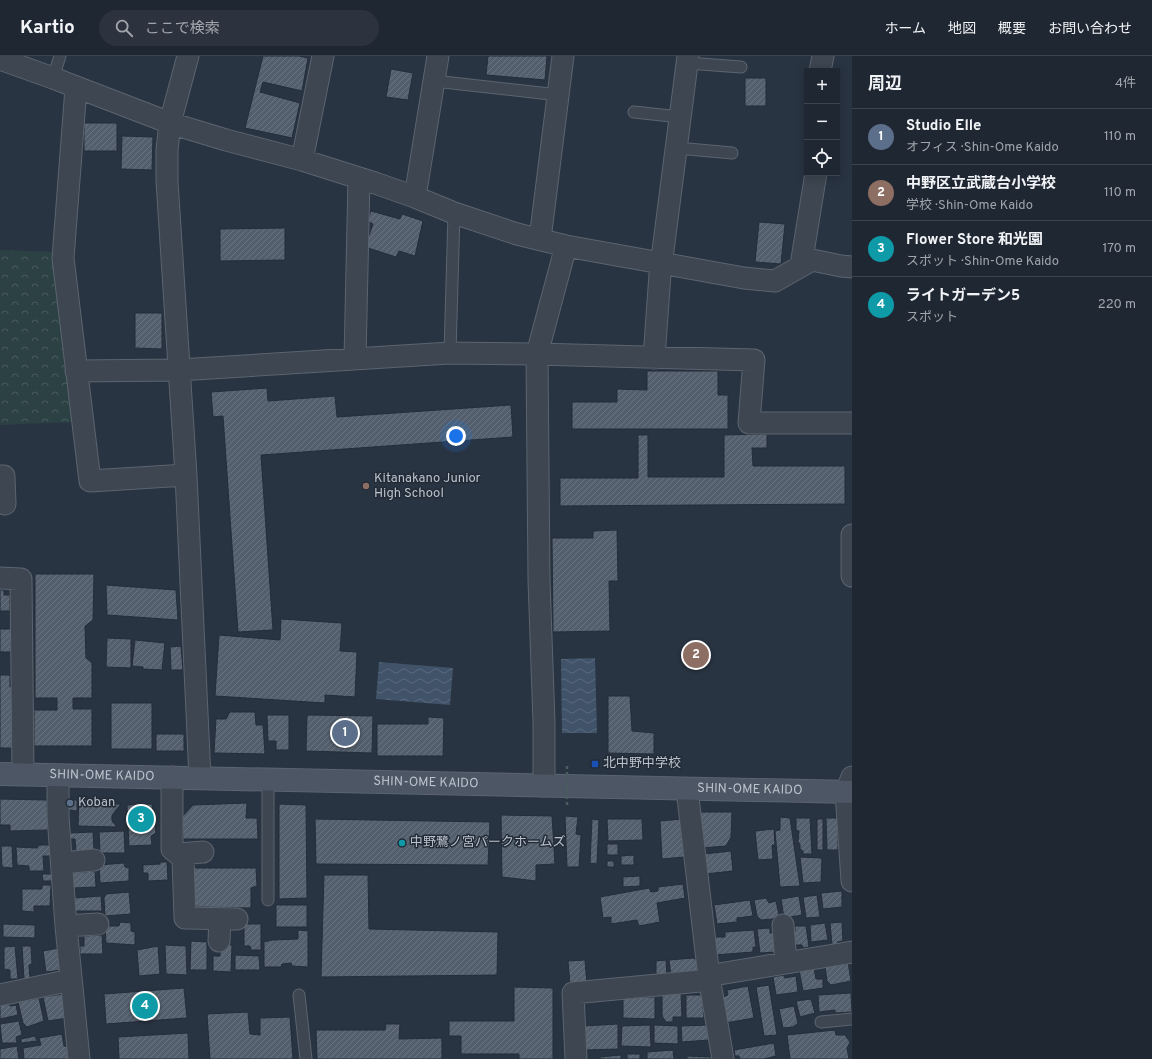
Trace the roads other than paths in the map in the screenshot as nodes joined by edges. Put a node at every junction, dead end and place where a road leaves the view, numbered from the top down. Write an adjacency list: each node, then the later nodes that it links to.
1 (60, 56): 11 (lane)
2 (188, 56): 17 (street)
3 (323, 56): 20 (street)
4 (438, 56): 12 (street)
5 (563, 56): 14 (street)
6 (823, 56): 10 (street)
7 (0, 59): 11 (street)
8 (687, 59): 9 (lane); 16 (street)
9 (741, 67)
10 (821, 68)
11 (54, 78): 13 (street)
12 (434, 81): 14 (lane); 23 (street)
13 (76, 88): 17 (street); 35 (street)
14 (559, 95): 25 (street)
15 (634, 112): 16 (lane)
16 (680, 117): 18 (street)
17 (170, 123): 20 (street); 34 (street)
18 (677, 148): 19 (lane); 27 (street)
19 (732, 153)
20 (302, 160): 22 (street)
21 (816, 176): 28 (street)
22 (359, 178): 23 (street); 32 (street)
23 (415, 197): 24 (street)
24 (454, 213): 25 (street); 30 (lane)
25 (540, 240): 26 (street)
26 (566, 246): 27 (street); 31 (street)
27 (661, 263): 28 (street); 33 (street)
28 (801, 265): 29 (street)
29 (852, 267)
30 (450, 353): 31 (street); 32 (street)
31 (537, 354): 33 (street); 49 (street)
32 (355, 358): 34 (street)
33 (654, 358): 36 (street)
34 (179, 370): 35 (street); 37 (street)
35 (76, 371): 37 (street)
36 (852, 423)
37 (186, 475): 47 (street)
38 (0, 476): 39 (street)
39 (5, 504)
40 (852, 535): 41 (street)
41 (852, 576)
42 (0, 578): 44 (street)
43 (0, 774): 44 (main road, SHIN-OME KAIDO)
44 (23, 774): 45 (main road, SHIN-OME KAIDO)
45 (58, 776): 46 (main road, SHIN-OME KAIDO); 55 (street)
46 (172, 777): 47 (main road, SHIN-OME KAIDO); 53 (street)
47 (200, 778): 48 (main road, SHIN-OME KAIDO)
48 (268, 779): 49 (main road, SHIN-OME KAIDO); 57 (lane)
49 (544, 786): 51 (main road, SHIN-OME KAIDO)
50 (850, 787): 51 (main road, SHIN-OME KAIDO); 56 (street)
51 (687, 789): 64 (street)
52 (203, 852): 53 (street)
53 (179, 854): 61 (street)
54 (94, 860): 55 (street)
55 (62, 863): 60 (street)
56 (852, 881)
57 (268, 900)
58 (98, 924): 60 (street)
59 (783, 925): 63 (street)
60 (66, 926): 65 (street)
61 (219, 941)
62 (852, 952): 63 (street)
63 (786, 963): 64 (street)
64 (709, 977): 72 (street); 73 (street)
65 (71, 980): 66 (street); 70 (street)
66 (0, 994)
67 (299, 995): 71 (lane)
68 (852, 1019): 69 (lane)
69 (821, 1022)
70 (79, 1059)
71 (306, 1059)
72 (576, 1059)
73 (723, 1059)

